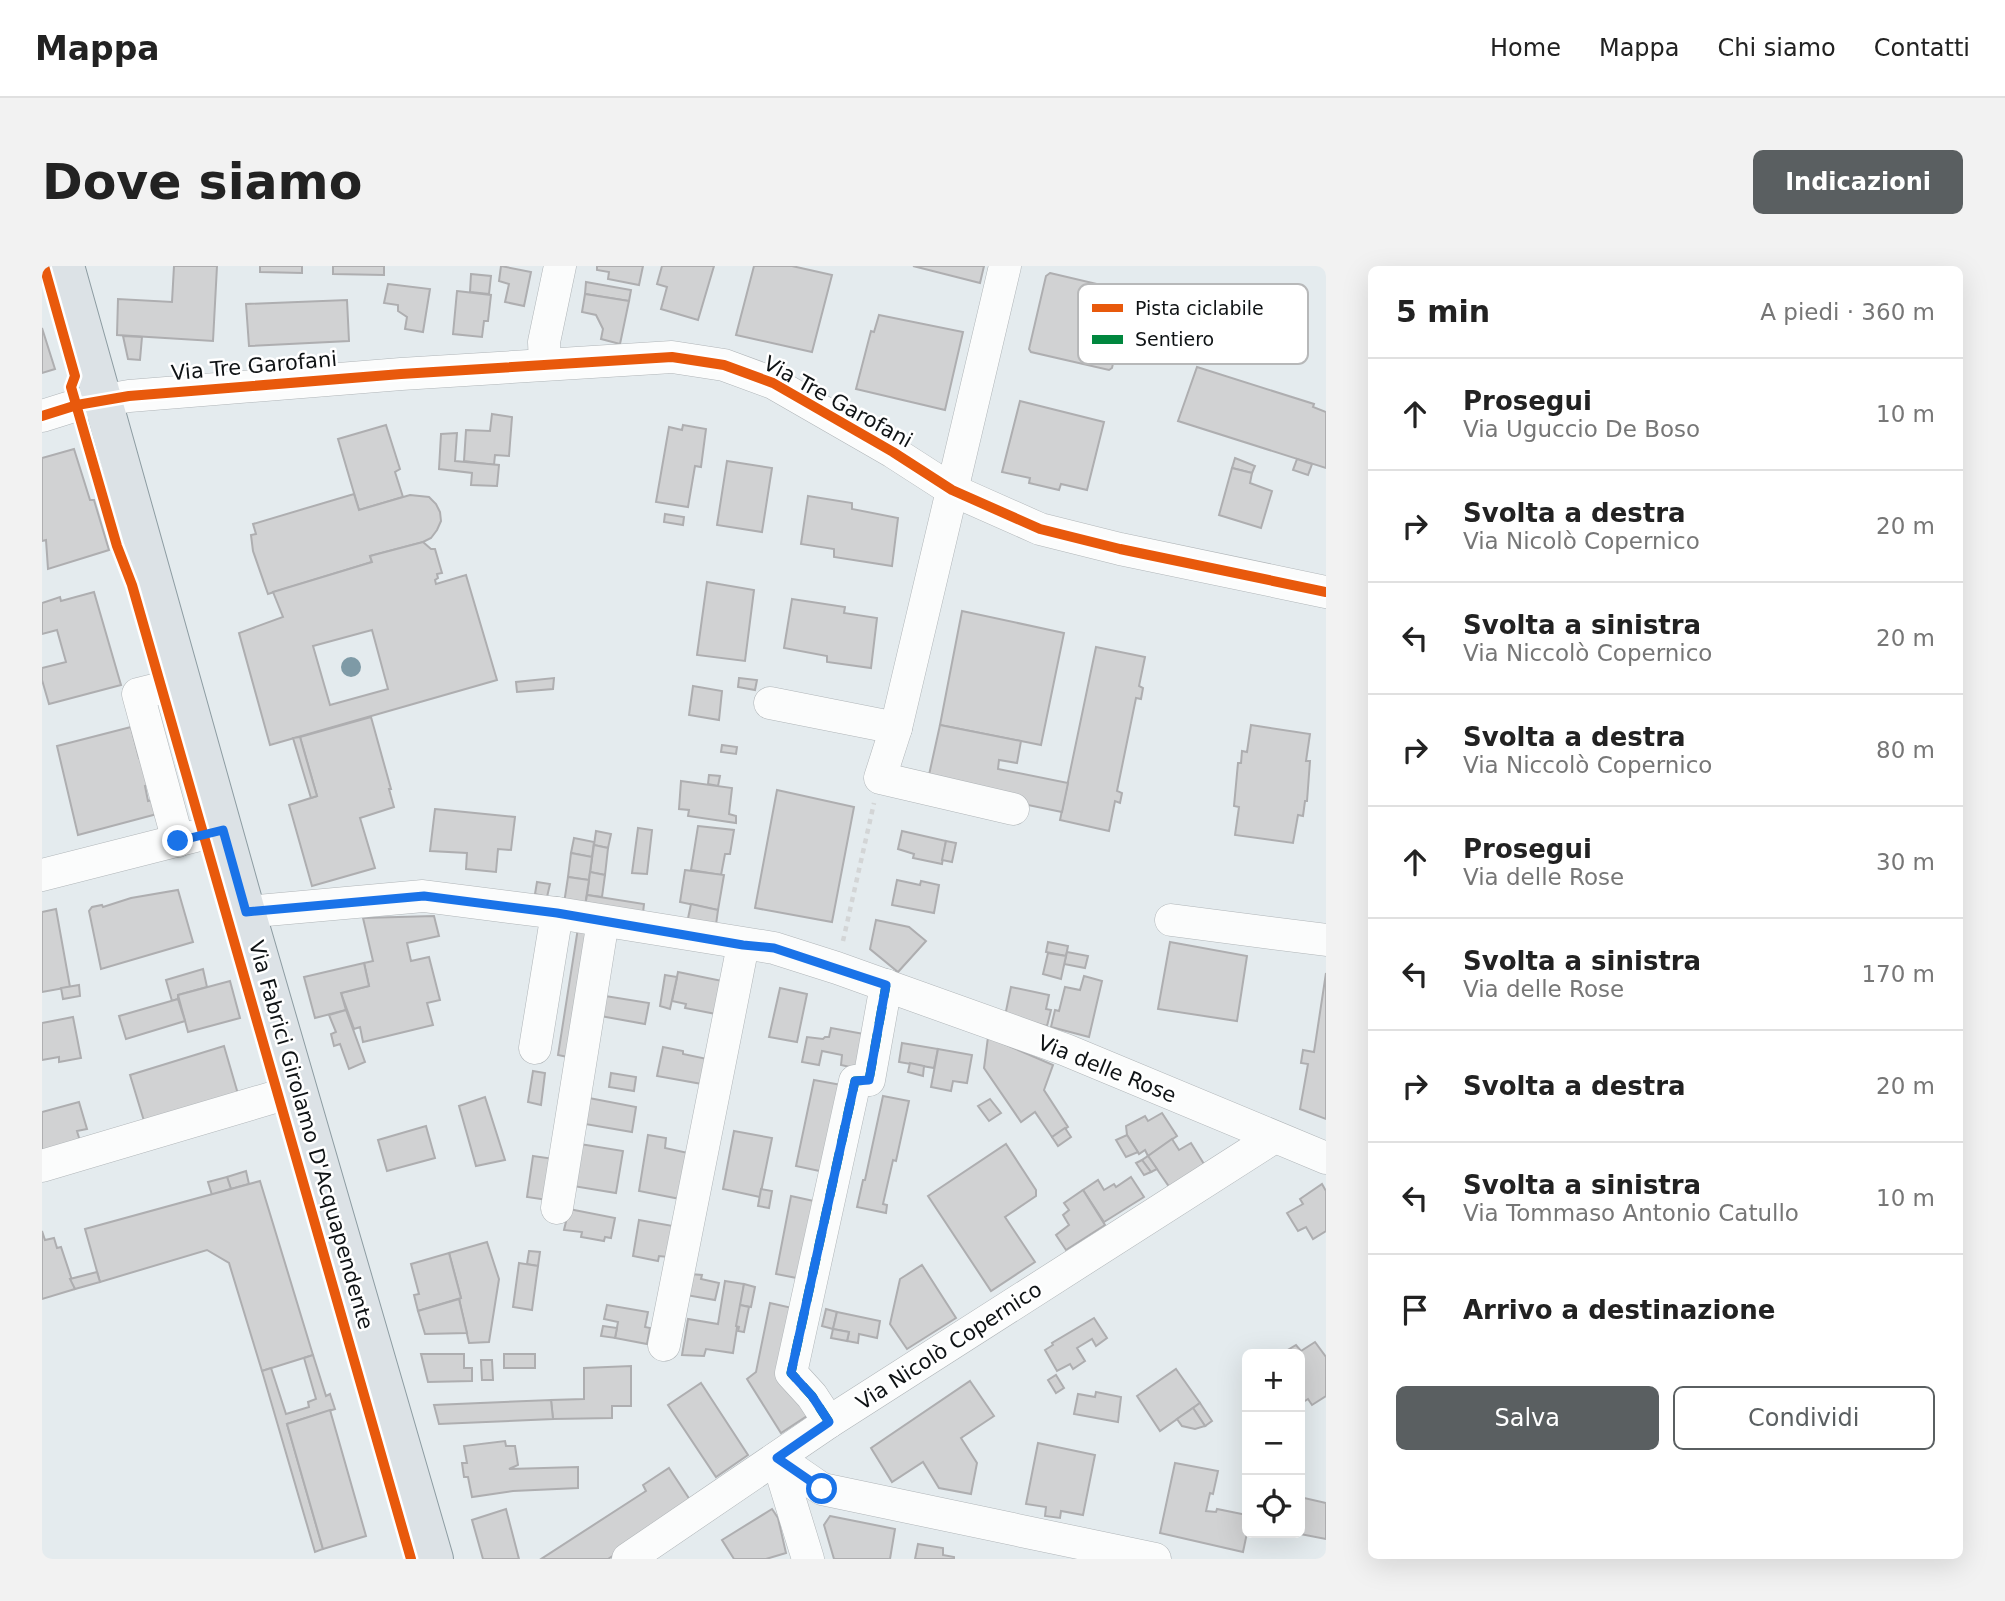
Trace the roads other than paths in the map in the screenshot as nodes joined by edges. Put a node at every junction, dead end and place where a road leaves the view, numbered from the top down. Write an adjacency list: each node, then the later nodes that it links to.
1 (65, 266): 5 (main road, Via Fabrici Girolamo D'Acquapendente)
2 (560, 266): 4 (street)
3 (1005, 266): 7 (street)
4 (545, 364): 5 (street, Via Tre Garofani); 7 (street, Via Tre Garofani)
5 (103, 400): 6 (street, Via Tre Garofani); 9 (main road, Via Fabrici Girolamo D'Acquapendente)
6 (42, 416)
7 (952, 490): 8 (street, Via Tre Garofani); 11 (street)
8 (1326, 592)
9 (182, 683): 13 (main road, Via Fabrici Girolamo D'Acquapendente); 14 (street)
10 (770, 703): 11 (street)
11 (896, 728): 12 (street)
12 (1013, 809)
13 (223, 830): 14 (street); 16 (main road, Via Fabrici Girolamo D'Acquapendente)
14 (178, 841): 15 (street)
15 (42, 876)
16 (246, 912): 17 (street, Via delle Rose); 32 (main road, Via Fabrici Girolamo D'Acquapendente)
17 (557, 913): 19 (street, Via delle Rose); 23 (street)
18 (1171, 920): 20 (street)
19 (603, 921): 21 (street, Via delle Rose); 28 (street)
20 (1326, 940)
21 (743, 945): 22 (street, Via delle Rose); 29 (street)
22 (886, 985): 25 (street, Via delle Rose); 30 (street)
23 (535, 1048)
24 (278, 1096): 27 (street)
25 (1273, 1138): 26 (street, Via delle Rose); 30 (street, Via Nicolò Copernico)
26 (1326, 1158)
27 (42, 1166)
28 (557, 1208)
29 (664, 1345)
30 (829, 1422): 31 (street, Via Nicolò Copernico)
31 (777, 1458): 33 (street, Via Nicolò Copernico); 34 (street); 35 (street)
32 (434, 1559)
33 (628, 1559)
34 (808, 1559)
35 (1156, 1559)

